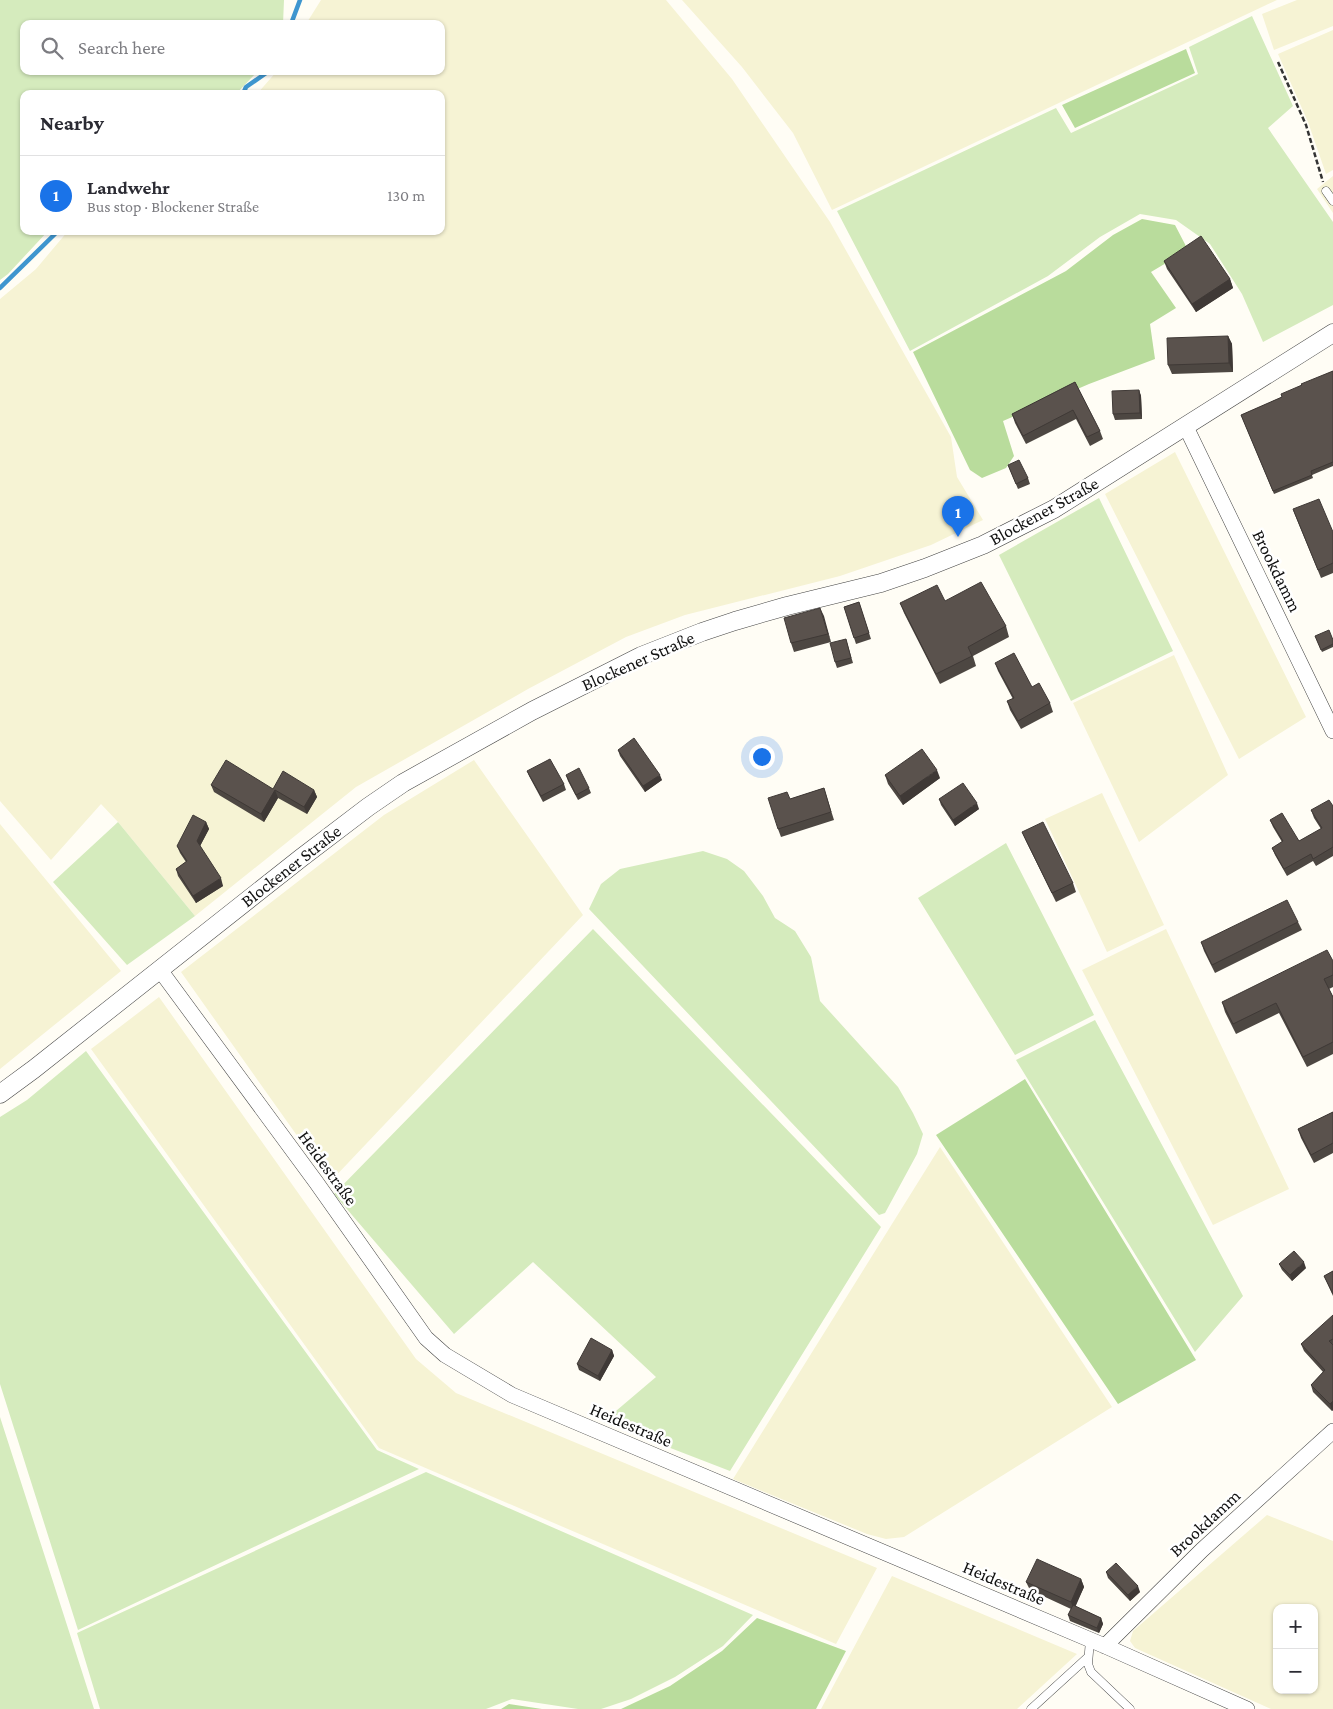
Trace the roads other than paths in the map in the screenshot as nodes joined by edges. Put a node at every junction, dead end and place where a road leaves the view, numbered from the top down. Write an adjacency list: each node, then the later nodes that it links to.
1 (1326, 191): 2 (lane)
2 (1333, 201)
3 (1333, 333): 4 (street, Blockener Straße)
4 (1186, 427): 5 (street, Brookdamm); 6 (street, Blockener Straße)
5 (1333, 731)
6 (160, 970): 7 (street, Blockener Straße); 9 (street, Heidestraße)
7 (0, 1094)
8 (1333, 1431): 10 (street, Brookdamm)
9 (1090, 1640): 10 (street, Heidestraße); 11 (lane)
10 (1105, 1646): 14 (street, Heidestraße)
11 (1088, 1657): 12 (lane); 13 (lane)
12 (1030, 1709)
13 (1130, 1709)
14 (1247, 1709)

